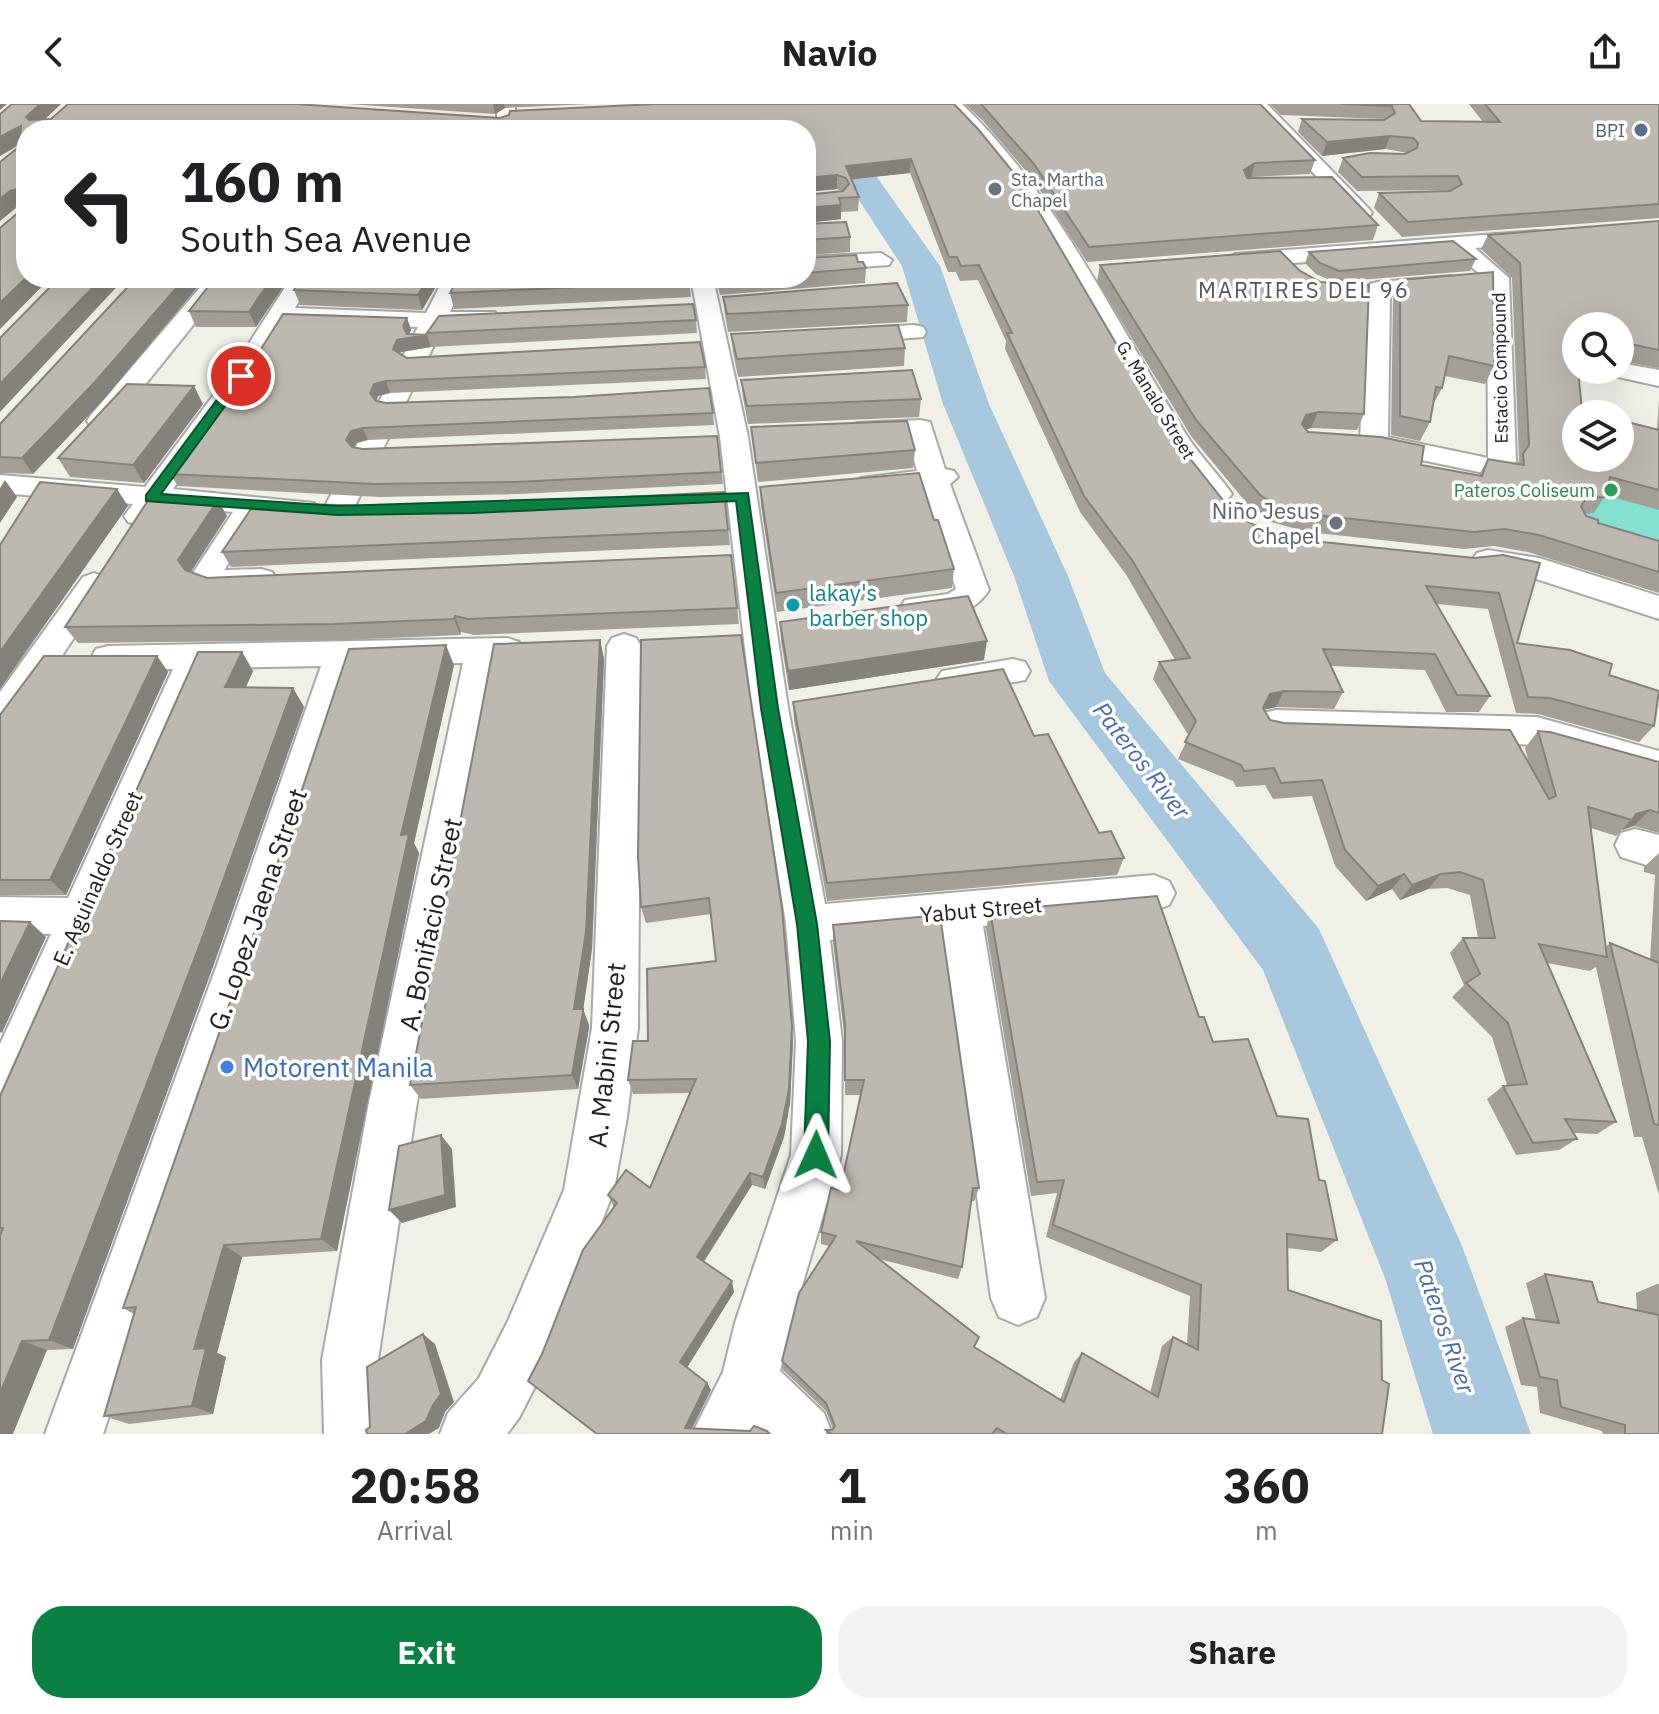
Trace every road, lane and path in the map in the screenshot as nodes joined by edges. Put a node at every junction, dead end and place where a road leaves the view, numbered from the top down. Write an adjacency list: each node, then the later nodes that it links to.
1 (952, 104): 48 (street, G. Manalo Street)
2 (1257, 104): 3 (street)
3 (1278, 123): 4 (street); 6 (street)
4 (1299, 123)
5 (1373, 199): 6 (street)
6 (1349, 200): 9 (street)
7 (1557, 235): 8 (street)
8 (1455, 243): 9 (street); 14 (street, Estacio Compound)
9 (1398, 249): 10 (street)
10 (1283, 258): 12 (street); 15 (street)
11 (881, 260): 13 (street)
12 (1221, 262)
13 (816, 263)
14 (1498, 278): 19 (street); 36 (street, Estacio Compound)
15 (1303, 281)
16 (212, 288): 34 (street)
17 (295, 288): 22 (street)
18 (457, 288): 24 (street)
19 (1378, 289): 20 (street); 36 (street)
20 (1351, 290)
21 (703, 299): 69 (street)
22 (277, 315): 24 (street); 44 (street)
23 (508, 316): 24 (street)
24 (431, 320): 28 (street)
25 (914, 332): 26 (street)
26 (822, 338)
27 (443, 358): 28 (street)
28 (412, 359): 32 (street)
29 (1634, 373): 30 (street)
30 (1659, 378)
31 (421, 403): 32 (street)
32 (390, 404): 38 (street)
33 (827, 433): 40 (street)
34 (84, 440)
35 (1343, 440): 36 (street, Estacio Compound)
36 (1374, 442)
37 (399, 450): 38 (street)
38 (368, 451): 46 (street)
39 (63, 462): 42 (street)
40 (938, 478): 43 (street); 53 (street)
41 (0, 484): 42 (street)
42 (42, 485): 44 (street); 49 (street)
43 (838, 487)
44 (151, 498): 45 (street); 58 (street)
45 (252, 506): 46 (street); 51 (street)
46 (338, 510): 47 (street)
47 (368, 510)
48 (1229, 510)
49 (21, 521)
50 (1464, 562): 52 (street)
51 (294, 577)
52 (1659, 608)
53 (883, 612)
54 (624, 646): 75 (street, A. Mabini Street)
55 (546, 649): 56 (street)
56 (483, 651): 57 (street); 74 (street, A. Bonifacio Street)
57 (342, 655): 59 (street); 73 (street, G. Lopez Jaena Street)
58 (46, 658): 59 (street); 62 (street)
59 (195, 658): 68 (street, E. Aguinaldo Street)
60 (1013, 671): 61 (street)
61 (922, 685)
62 (0, 720)
63 (1276, 723): 64 (street)
64 (1659, 765)
65 (1154, 893): 66 (street, Yabut Street)
66 (959, 912): 69 (street, Yabut Street); 71 (street)
67 (0, 915): 68 (street)
68 (80, 916): 70 (street, E. Aguinaldo Street)
69 (807, 924): 72 (street)
70 (0, 1098)
71 (1018, 1298)
72 (749, 1381): 76 (street); 77 (street)
73 (74, 1434)
74 (353, 1434)
75 (469, 1434)
76 (721, 1434)
77 (803, 1434)

